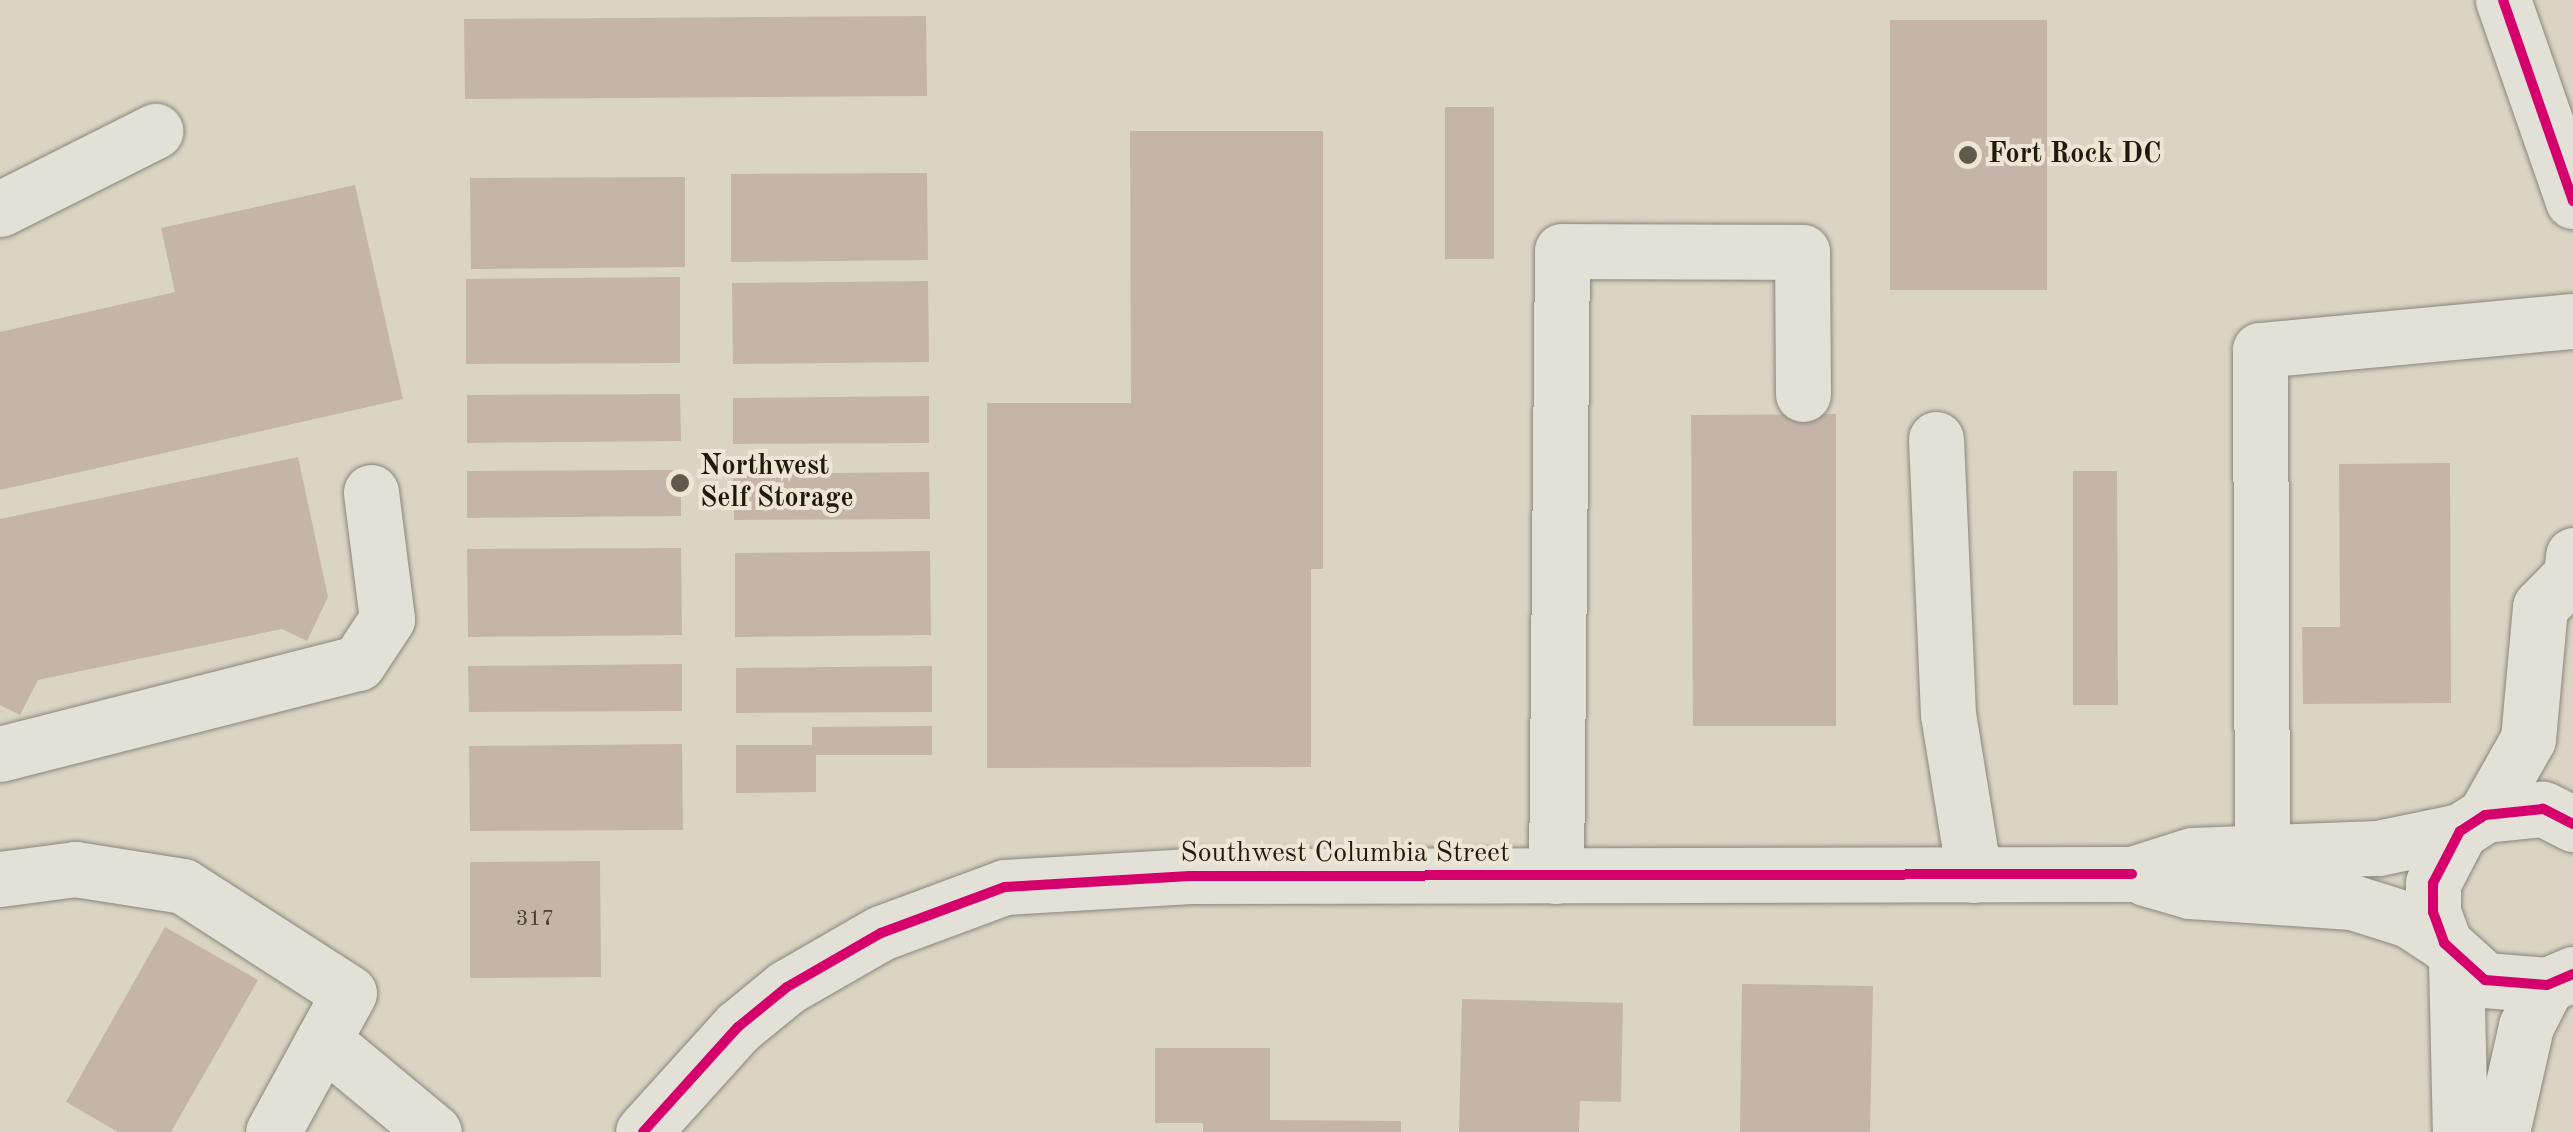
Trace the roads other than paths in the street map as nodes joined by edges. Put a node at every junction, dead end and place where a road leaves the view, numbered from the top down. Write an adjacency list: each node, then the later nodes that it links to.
1 (2503, 0): 3 (street)
2 (155, 131): 4 (street)
3 (2573, 201)
4 (0, 208)
5 (2573, 321): 13 (street)
6 (1803, 394): 16 (street)
7 (1936, 439): 14 (street)
8 (371, 492): 10 (street)
9 (2572, 570): 11 (street)
10 (0, 754)
11 (2472, 823): 12 (street, Southwest Columbia Street); 13 (street, Southwest Columbia Street); 18 (street)
12 (2573, 824)
13 (2262, 852): 15 (street, Southwest Columbia Street)
14 (1974, 874): 15 (street, Southwest Columbia Street); 16 (street, Southwest Columbia Street)
15 (2132, 874): 18 (street, Southwest Columbia Street)
16 (1556, 876): 23 (street, Southwest Columbia Street)
17 (0, 879): 20 (street)
18 (2450, 951): 19 (street, Southwest Columbia Street); 24 (street)
19 (2560, 980): 25 (street)
20 (323, 1040): 21 (street); 22 (street)
21 (273, 1132)
22 (434, 1132)
23 (644, 1132)
24 (2460, 1132)
25 (2502, 1132)

